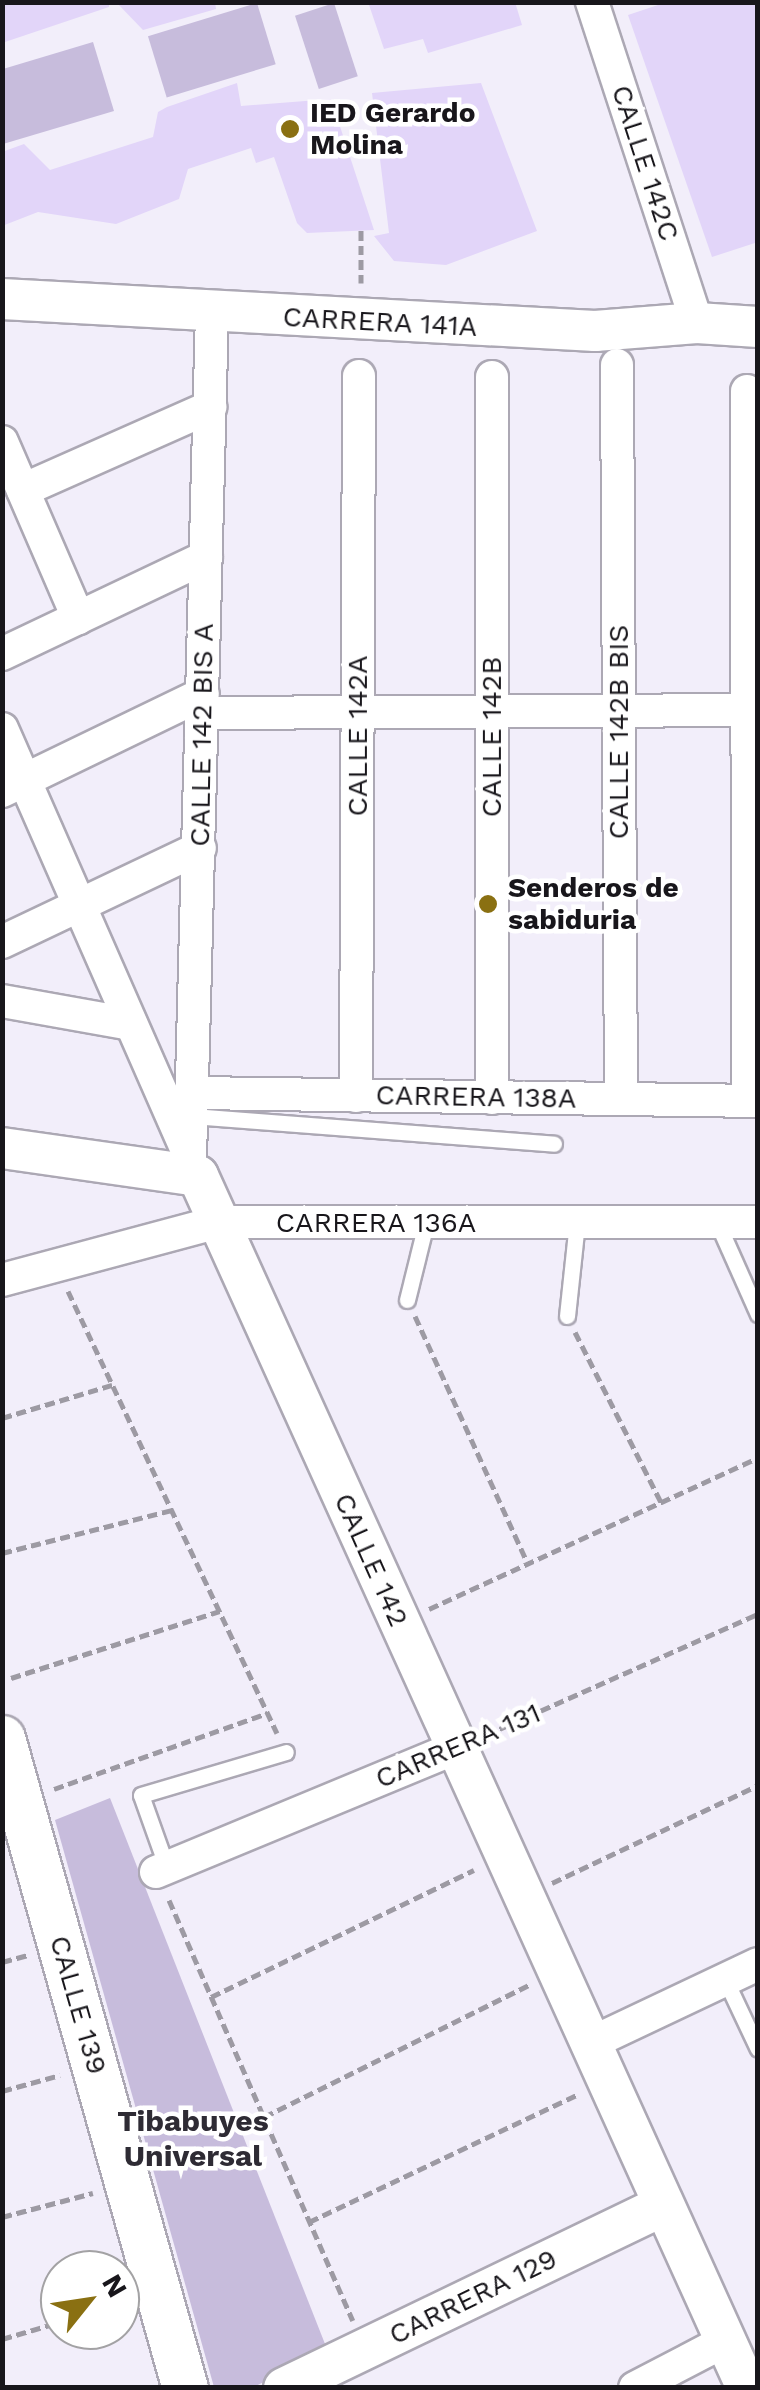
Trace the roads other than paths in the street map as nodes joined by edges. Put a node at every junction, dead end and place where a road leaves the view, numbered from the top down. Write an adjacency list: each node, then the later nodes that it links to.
1 (592, 2): 4 (street, CALLE 142C)
2 (2, 299): 3 (street, CARRERA 141A)
3 (212, 313): 4 (street, CARRERA 141A); 10 (street, CALLE 142 BIS A)
4 (697, 323): 5 (street, CARRERA 141A)
5 (758, 327)
6 (617, 365): 18 (street, CALLE 142B BIS)
7 (360, 376): 20 (street, CALLE 142A)
8 (492, 377): 19 (street, CALLE 142B)
9 (747, 391): 17 (street)
10 (210, 407): 12 (street); 13 (street, CALLE 142 BIS A)
11 (2, 442): 12 (street)
12 (23, 490): 14 (street)
13 (206, 556): 14 (street); 16 (street, CALLE 142 BIS A)
14 (78, 618): 15 (street)
15 (2, 654)
16 (203, 703): 20 (street); 22 (street); 23 (street, CALLE 142 BIS A)
17 (753, 710): 18 (street); 31 (street)
18 (618, 712): 19 (street); 30 (street, CALLE 142B BIS)
19 (492, 713): 20 (street); 29 (street, CALLE 142B)
20 (358, 715): 28 (street, CALLE 142A)
21 (2, 729): 22 (street, CALLE 142)
22 (14, 786): 24 (street, CALLE 142)
23 (200, 848): 24 (street); 32 (street, CALLE 142 BIS A)
24 (80, 905): 25 (street); 27 (street, CALLE 142)
25 (2, 942)
26 (2, 1001): 27 (street)
27 (132, 1024): 35 (street, CALLE 142)
28 (356, 1096): 29 (street, CARRERA 138A); 32 (street, CARRERA 138A)
29 (492, 1098): 30 (street, CARRERA 138A)
30 (621, 1099): 31 (street, CARRERA 138A)
31 (753, 1101)
32 (193, 1105): 33 (lane); 35 (street, CALLE 142 BIS A)
33 (554, 1144)
34 (2, 1148): 35 (street)
35 (194, 1167): 36 (street, CALLE 142)
36 (219, 1222): 40 (street, CARRERA 136A); 41 (street, CARRERA 136A); 46 (street, CALLE 142)
37 (576, 1222): 38 (street, CARRERA 136A); 40 (street, CARRERA 136A); 44 (lane)
38 (717, 1222): 39 (street, CARRERA 136A); 43 (lane)
39 (758, 1222)
40 (426, 1223): 42 (lane)
41 (2, 1280)
42 (408, 1300)
43 (758, 1314)
44 (567, 1316)
45 (2, 1738): 55 (main road, CALLE 139)
46 (456, 1748): 48 (street, CARRERA 131); 51 (street, CALLE 142)
47 (286, 1752): 48 (lane)
48 (162, 1870)
49 (758, 1964): 50 (street)
50 (725, 1979): 51 (street); 52 (lane)
51 (590, 2044): 53 (street, CALLE 142)
52 (758, 2049)
53 (662, 2206): 54 (street, CALLE 142); 56 (street, CARRERA 129)
54 (725, 2342): 57 (street); 58 (street, CALLE 142)
55 (185, 2388)
56 (284, 2388)
57 (634, 2388)
58 (747, 2388)

